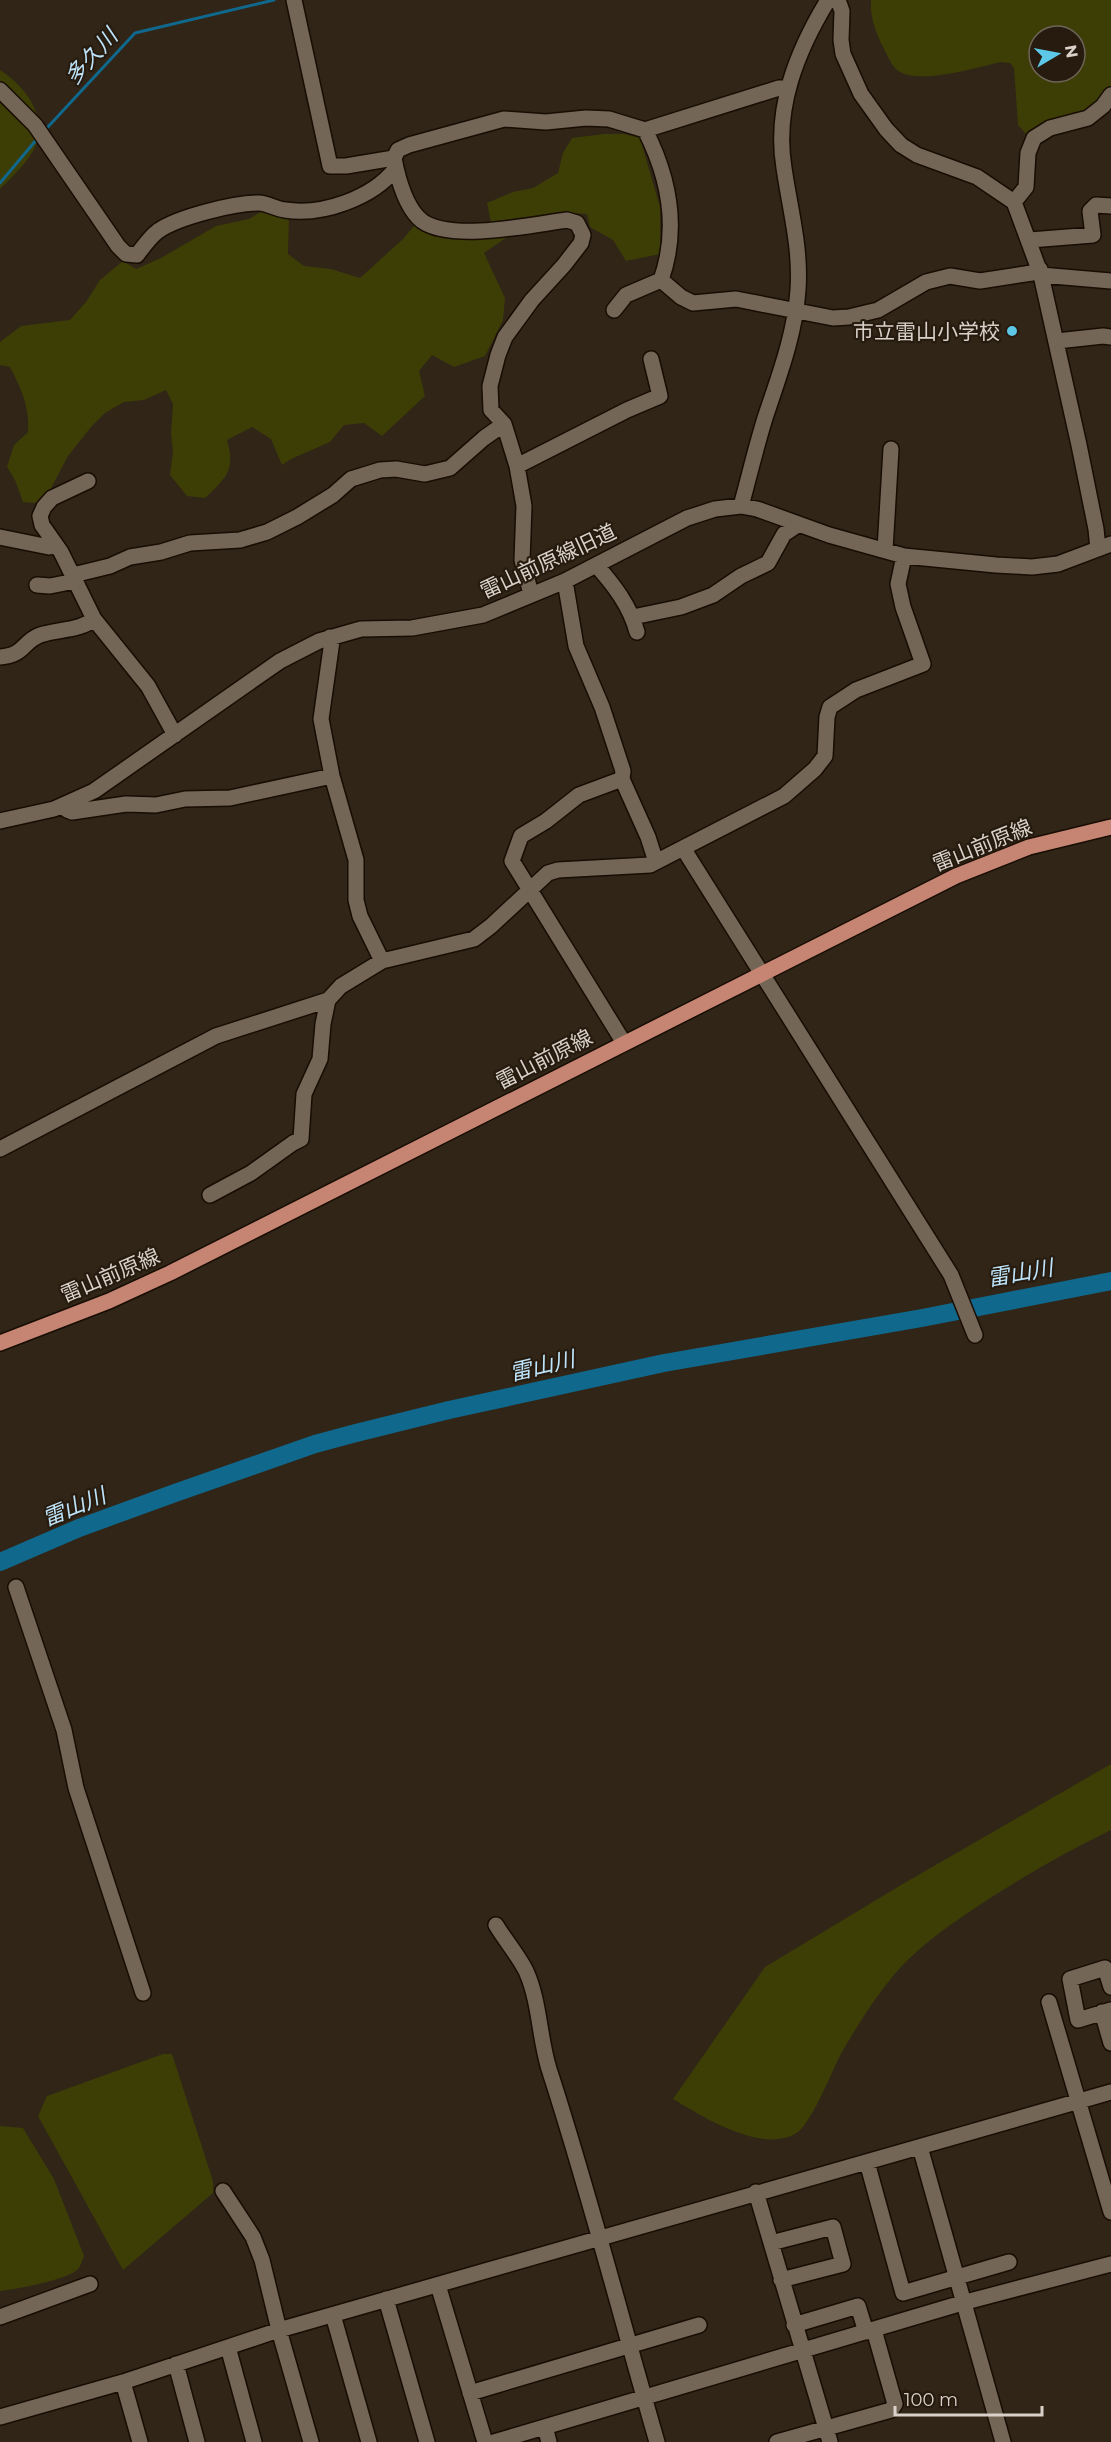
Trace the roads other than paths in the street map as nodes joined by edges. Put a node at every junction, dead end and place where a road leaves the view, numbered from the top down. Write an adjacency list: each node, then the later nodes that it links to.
1 (828, 0): 4 (street)
2 (838, 0): 9 (street)
3 (294, 2): 8 (street)
4 (788, 88): 7 (street); 16 (street)
5 (0, 90): 8 (street)
6 (1111, 95): 9 (street)
7 (645, 130): 8 (street); 13 (street)
8 (395, 163): 20 (street)
9 (1014, 202): 11 (street)
10 (1111, 206): 11 (street)
11 (1030, 240): 12 (street)
12 (1040, 272): 14 (street); 16 (street); 18 (street)
13 (660, 280): 15 (street); 16 (street)
14 (1111, 281)
15 (614, 310)
16 (795, 312): 24 (street)
17 (1111, 338): 18 (street)
18 (1057, 340): 28 (street)
19 (651, 359): 22 (street)
20 (504, 424): 22 (street); 32 (street)
21 (891, 449): 29 (street)
22 (517, 466): 35 (street)
23 (88, 481): 27 (street)
24 (741, 506): 25 (street, 雷山前原線旧道); 31 (street, 雷山前原線旧道)
25 (799, 524): 29 (street, 雷山前原線旧道); 31 (street)
26 (0, 537): 27 (street)
27 (53, 543): 32 (street)
28 (1104, 547): 30 (street, 雷山前原線旧道)
29 (885, 550): 30 (street, 雷山前原線旧道)
30 (904, 556): 45 (street)
31 (596, 565): 33 (street, 雷山前原線旧道)
32 (74, 578): 34 (street); 36 (street)
33 (565, 581): 35 (street, 雷山前原線旧道); 41 (street)
34 (37, 585)
35 (531, 594): 37 (street, 雷山前原線旧道)
36 (94, 619): 38 (street); 39 (street)
37 (330, 637): 39 (street, 雷山前原線旧道); 40 (street)
38 (0, 657)
39 (175, 735): 42 (street, 雷山前原線旧道)
40 (332, 776): 42 (street); 48 (street)
41 (622, 779): 46 (street); 47 (street)
42 (65, 805): 43 (street, 雷山前原線旧道)
43 (0, 821)
44 (1111, 827): 49 (main road, 雷山前原線)
45 (683, 848): 46 (street); 49 (street)
46 (656, 862): 47 (street)
47 (529, 890): 48 (street); 51 (street)
48 (382, 961): 50 (street)
49 (762, 974): 51 (main road, 雷山前原線); 54 (street)
50 (328, 1000): 52 (street); 53 (street)
51 (624, 1043): 55 (main road, 雷山前原線)
52 (0, 1149)
53 (210, 1195)
54 (975, 1335)
55 (0, 1343)
56 (16, 1587): 59 (street)
57 (496, 1925): 70 (street)
58 (1111, 1987): 61 (street)
59 (143, 1993)
60 (1049, 2002): 64 (street)
61 (1107, 2011): 62 (street)
62 (1111, 2043)
63 (1111, 2092): 64 (street)
64 (1079, 2101): 65 (street); 69 (street)
65 (920, 2147): 66 (street); 74 (street)
66 (867, 2162): 68 (street); 74 (street)
67 (223, 2191): 84 (street)
68 (756, 2192): 70 (street); 71 (street)
69 (1111, 2212)
70 (598, 2238): 77 (street); 86 (street)
71 (771, 2243): 75 (street); 75 (street)
72 (1009, 2262): 74 (street)
73 (1111, 2264): 79 (street)
74 (955, 2278): 79 (street)
75 (781, 2280): 83 (street)
76 (90, 2284): 81 (street)
77 (438, 2285): 78 (street); 91 (street)
78 (386, 2299): 80 (street); 101 (street)
79 (962, 2303): 85 (street); 106 (street)
80 (333, 2315): 84 (street); 100 (street)
81 (0, 2316)
82 (699, 2325): 86 (street)
83 (794, 2325): 85 (street); 88 (street)
84 (279, 2330): 87 (street); 99 (street)
85 (870, 2331): 88 (street); 95 (street)
86 (629, 2345): 91 (street); 92 (street)
87 (228, 2347): 89 (street); 98 (street)
88 (801, 2351): 92 (street); 95 (street)
89 (176, 2364): 90 (street); 97 (street)
90 (123, 2382): 93 (street); 96 (street)
91 (470, 2393): 102 (street)
92 (644, 2398): 94 (street); 104 (street)
93 (0, 2417)
94 (547, 2434): 103 (street)
95 (828, 2436): 105 (street)
96 (140, 2442)
97 (198, 2442)
98 (254, 2442)
99 (310, 2442)
100 (369, 2442)
101 (427, 2442)
102 (485, 2442)
103 (494, 2442)
104 (657, 2442)
105 (777, 2442)
106 (1004, 2442)

